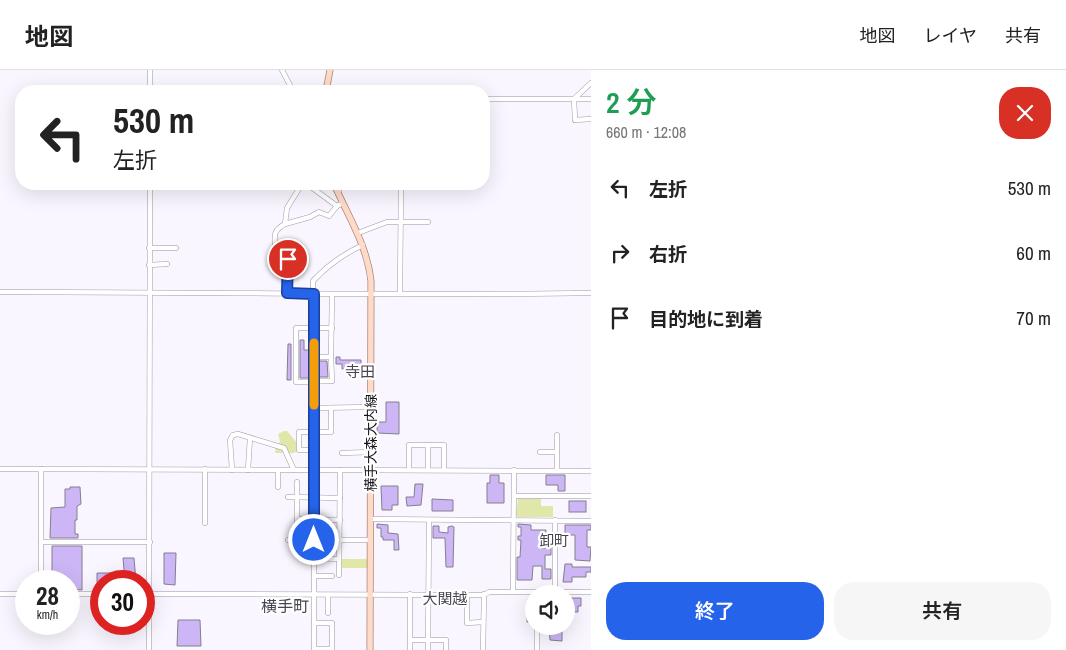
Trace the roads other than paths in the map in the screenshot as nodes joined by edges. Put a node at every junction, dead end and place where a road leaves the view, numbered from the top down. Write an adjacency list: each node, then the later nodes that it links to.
1 (150, 70): 5 (street)
2 (282, 70): 6 (street)
3 (330, 70): 7 (main road)
4 (591, 83): 9 (street)
5 (150, 85)
6 (290, 85)
7 (327, 85)
8 (490, 99): 9 (street)
9 (574, 99): 10 (street); 11 (street)
10 (591, 99)
11 (591, 119)
12 (150, 190): 24 (street)
13 (298, 190): 21 (street)
14 (315, 190): 18 (street)
15 (401, 190): 20 (street)
16 (338, 192): 17 (main road, 横手大森大内線)
17 (343, 202): 18 (street); 22 (main road, 横手大森大内線)
18 (337, 206): 21 (street)
19 (428, 222): 20 (street)
20 (400, 223): 22 (street); 31 (street)
21 (285, 224): 30 (street)
22 (358, 233): 23 (main road, 横手大森大内線)
23 (363, 245): 33 (street); 35 (main road, 横手大森大内線)
24 (149, 248): 25 (street); 26 (street)
25 (176, 248)
26 (149, 264): 27 (street); 29 (street)
27 (167, 264)
28 (0, 292): 29 (street)
29 (150, 292): 30 (street); 53 (street)
30 (287, 293): 33 (street)
31 (400, 293): 32 (street); 35 (street)
32 (591, 293)
33 (314, 294): 34 (street); 36 (street)
34 (332, 294): 35 (street); 37 (street)
35 (371, 294): 41 (main road, 横手大森大内線)
36 (314, 328): 37 (street); 38 (street); 40 (street)
37 (332, 328): 39 (street)
38 (314, 357): 39 (street); 40 (street)
39 (332, 357): 40 (street)
40 (314, 382): 42 (street)
41 (371, 407): 43 (street); 49 (main road, 横手大森大内線)
42 (314, 408): 43 (street); 44 (street)
43 (331, 408): 44 (street)
44 (314, 433): 48 (street); 48 (street)
45 (557, 436): 51 (street)
46 (250, 438): 57 (street); 58 (street); 60 (street)
47 (428, 445): 64 (street); 65 (street); 66 (street)
48 (313, 450): 61 (street)
49 (371, 452): 52 (street); 63 (main road, 横手大森大内線)
50 (540, 452): 51 (street)
51 (557, 452): 68 (street)
52 (342, 453)
53 (150, 469): 54 (street); 56 (street); 93 (street)
54 (204, 469): 57 (street); 86 (street)
55 (0, 470): 56 (street)
56 (42, 470): 92 (street)
57 (232, 470): 58 (street)
58 (248, 470): 59 (street)
59 (278, 470): 60 (street); 71 (street)
60 (294, 470): 61 (street)
61 (314, 470): 62 (street); 76 (street)
62 (340, 470): 63 (street); 77 (street)
63 (371, 470): 64 (street); 80 (main road, 横手大森大内線)
64 (410, 470): 65 (street)
65 (428, 470): 66 (street)
66 (444, 470): 67 (street)
67 (514, 470): 68 (street); 72 (street)
68 (557, 470): 69 (street)
69 (591, 471)
70 (297, 482): 75 (street)
71 (278, 487)
72 (514, 496): 73 (street); 83 (street)
73 (591, 496)
74 (288, 498): 75 (street)
75 (297, 498): 76 (street); 78 (street)
76 (314, 498): 77 (street); 79 (street)
77 (340, 498): 81 (street)
78 (297, 519): 79 (street); 88 (street)
79 (314, 519): 81 (street); 89 (street)
80 (370, 519): 82 (street); 91 (main road, 横手大森大内線)
81 (340, 520): 90 (street)
82 (429, 520): 83 (street); 114 (street)
83 (513, 520): 84 (street); 102 (street)
84 (555, 520): 85 (street); 101 (street)
85 (591, 521)
86 (205, 523)
87 (288, 540): 88 (street)
88 (297, 540): 89 (street)
89 (314, 540): 90 (street); 94 (street)
90 (340, 540): 91 (street); 95 (street)
91 (370, 540): 112 (main road, 横手大森大内線)
92 (41, 542): 93 (street); 96 (street)
93 (150, 542): 97 (street)
94 (314, 558): 95 (street); 99 (street)
95 (339, 559): 98 (street)
96 (41, 570)
97 (150, 570)
98 (339, 575)
99 (314, 576): 100 (street); 110 (street)
100 (332, 576)
101 (555, 585)
102 (513, 592): 103 (street); 106 (street)
103 (525, 592)
104 (575, 592): 105 (street)
105 (591, 592)
106 (485, 593): 115 (street); 117 (street)
107 (0, 594): 108 (street)
108 (15, 594)
109 (155, 594): 110 (street)
110 (314, 594): 111 (street); 118 (street)
111 (328, 594): 112 (street); 116 (street)
112 (370, 594): 113 (street); 125 (main road, 横手大森大内線)
113 (410, 594): 114 (street); 121 (street)
114 (428, 595): 115 (street); 122 (street)
115 (467, 595): 117 (street)
116 (328, 613)
117 (483, 622): 129 (street)
118 (314, 623): 123 (street); 123 (street)
119 (149, 635): 124 (street)
120 (537, 635): 130 (street)
121 (410, 640): 122 (street); 126 (street)
122 (428, 640): 127 (street); 128 (street)
123 (314, 649)
124 (149, 650)
125 (370, 650)
126 (410, 650)
127 (428, 650)
128 (446, 650)
129 (483, 650)
130 (537, 650)

